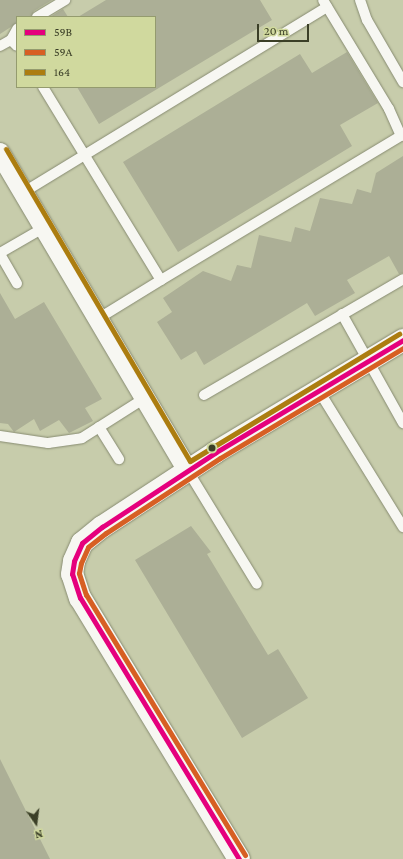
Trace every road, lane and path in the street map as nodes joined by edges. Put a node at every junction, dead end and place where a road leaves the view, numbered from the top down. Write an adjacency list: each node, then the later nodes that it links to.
1 (65, 0): 4 (lane)
2 (360, 0): 7 (lane)
3 (325, 4): 9 (lane); 10 (lane)
4 (39, 16)
5 (14, 43): 6 (lane)
6 (0, 46)
7 (403, 82)
8 (44, 88): 10 (lane)
9 (402, 138): 16 (lane)
10 (85, 155): 12 (lane); 16 (lane)
11 (2, 161): 12 (street)
12 (24, 192): 13 (street)
13 (45, 227): 14 (lane); 19 (street)
14 (0, 254): 17 (lane)
15 (403, 278): 18 (lane)
16 (161, 280): 19 (lane)
17 (17, 283)
18 (342, 314): 21 (lane); 23 (lane)
19 (100, 318): 24 (street)
20 (403, 340): 21 (street)
21 (367, 363): 22 (street); 25 (lane)
22 (318, 391): 29 (street); 30 (lane)
23 (204, 395)
24 (146, 398): 26 (lane); 29 (street)
25 (402, 418)
26 (99, 427): 27 (lane); 28 (lane)
27 (0, 436)
28 (119, 460)
29 (188, 471): 31 (lane); 32 (street)
30 (403, 528)
31 (257, 584)
32 (239, 859)

